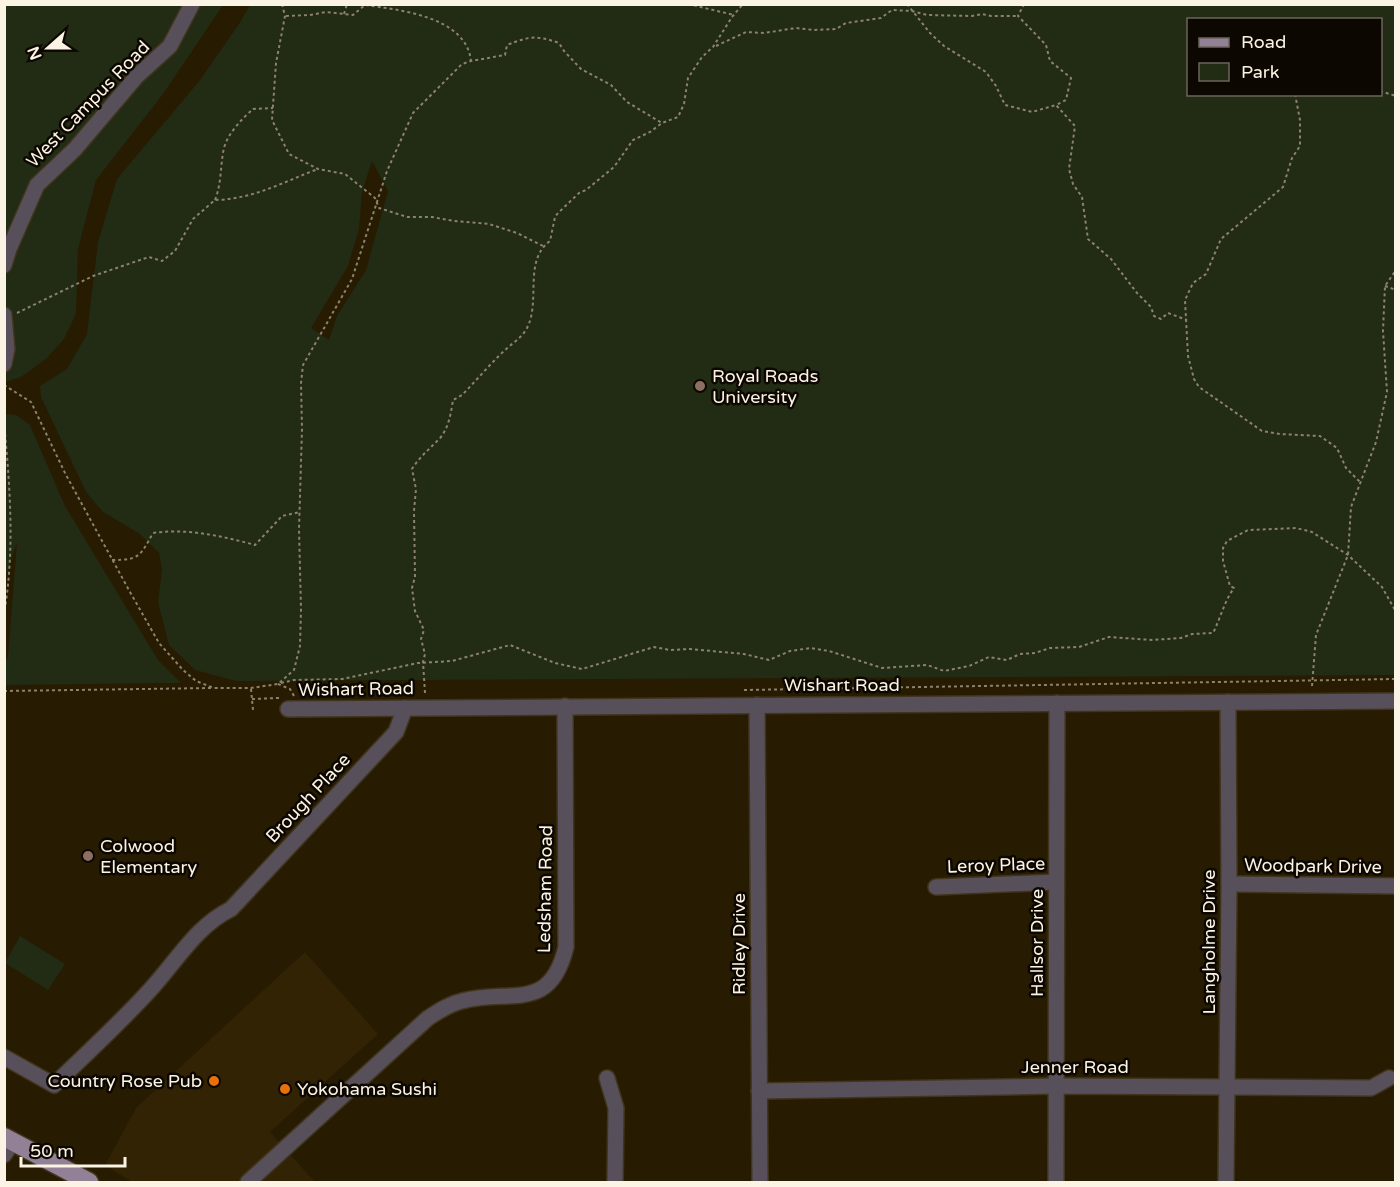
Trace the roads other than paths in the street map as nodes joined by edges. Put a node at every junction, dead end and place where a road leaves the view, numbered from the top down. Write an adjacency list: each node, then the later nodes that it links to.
1 (192, 4): 2 (street, West Campus Road)
2 (4, 266)
3 (8, 316): 4 (street)
4 (4, 364)
5 (1395, 701): 6 (street, Wishart Road)
6 (1228, 702): 7 (street, Wishart Road); 13 (street, Langholme Drive)
7 (1057, 703): 9 (street, Wishart Road); 12 (street, Hallsor Drive)
8 (292, 704): 11 (street, Wishart Road)
9 (757, 705): 10 (street, Wishart Road); 21 (street, Ridley Drive)
10 (565, 706): 11 (street, Wishart Road); 24 (street, Ledsham Road)
11 (405, 708): 16 (street, Brough Place)
12 (1056, 882): 15 (street, Leroy Place); 19 (street, Hallsor Drive)
13 (1229, 884): 14 (street, Woodpark Drive); 20 (street, Langholme Drive)
14 (1395, 886)
15 (936, 887)
16 (4, 1057)
17 (608, 1078): 25 (street)
18 (1389, 1078): 20 (street, Jenner Road)
19 (1057, 1086): 20 (street, Jenner Road); 21 (street, Jenner Road); 27 (street, Hallsor Drive)
20 (1227, 1087): 28 (street, Langholme Drive)
21 (759, 1091): 26 (street, Ridley Drive)
22 (7, 1145): 23 (main road)
23 (89, 1182)
24 (248, 1182)
25 (615, 1182)
26 (760, 1182)
27 (1056, 1182)
28 (1226, 1182)

